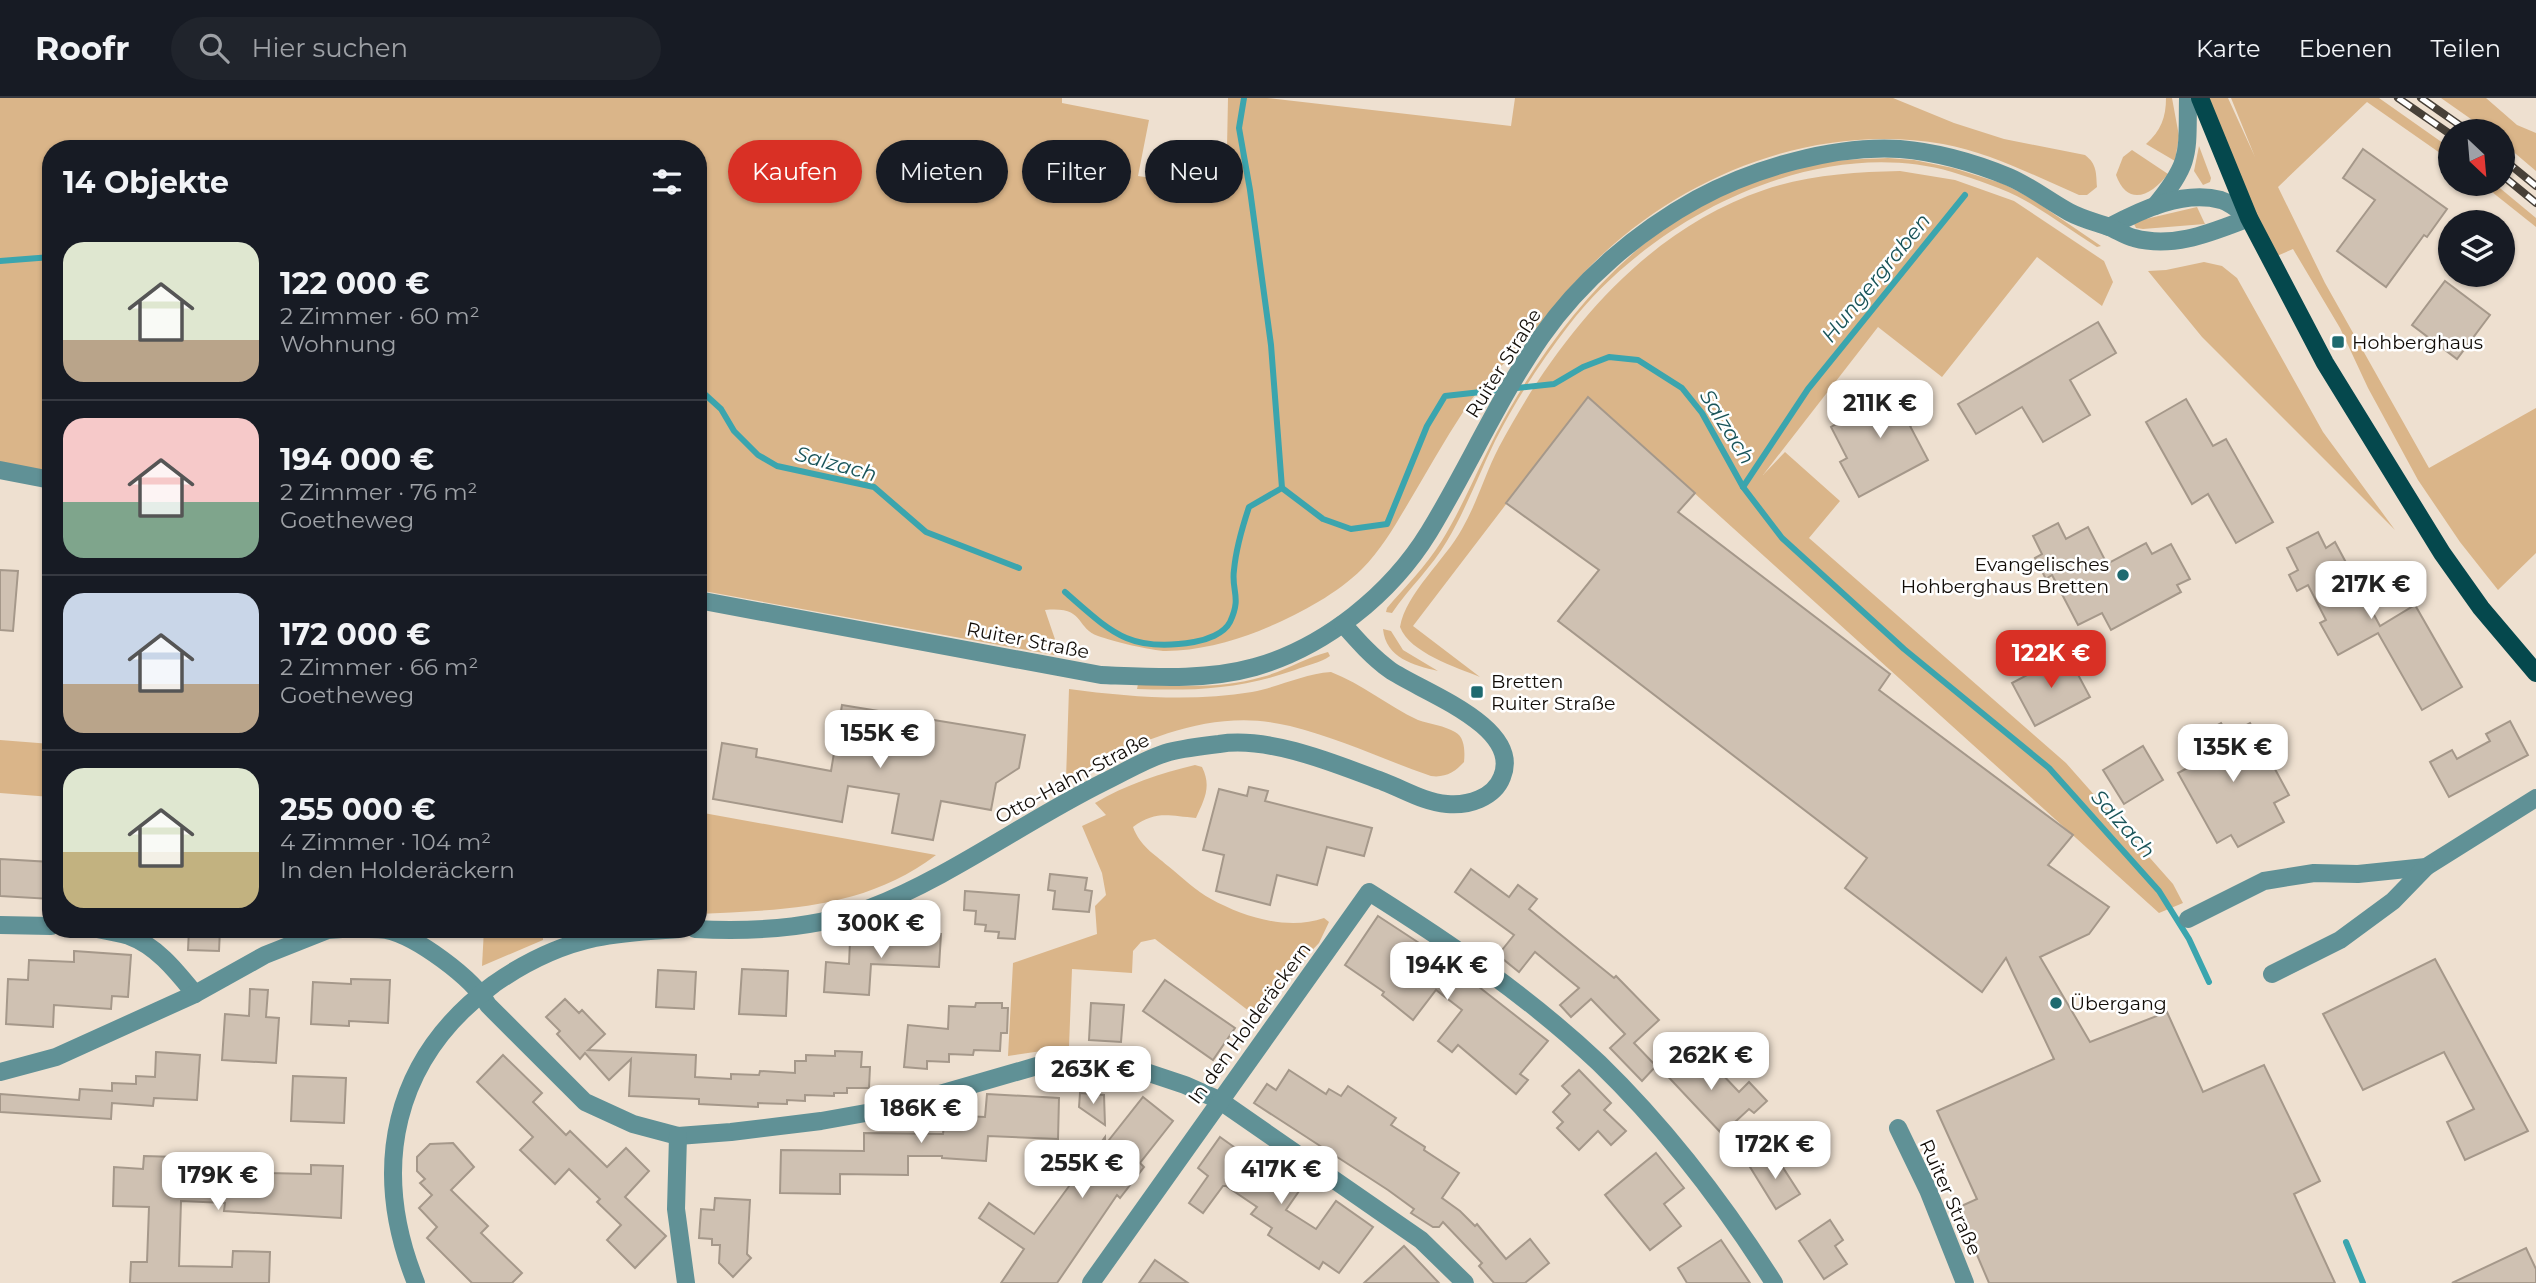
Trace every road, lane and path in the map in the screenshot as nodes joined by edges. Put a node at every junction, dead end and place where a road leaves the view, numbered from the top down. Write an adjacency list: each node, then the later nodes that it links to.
1 (2188, 98): 3 (street)
2 (2200, 98): 4 (main road)
3 (2155, 206): 4 (street); 5 (street)
4 (2249, 218): 5 (street, Ruiter Straße); 10 (main road)
5 (2109, 227): 9 (street, Ruiter Straße)
6 (0, 470): 7 (street)
7 (42, 478)
8 (707, 602): 9 (street, Ruiter Straße)
9 (1343, 624): 16 (street, Otto-Hahn-Straße)
10 (2536, 673)
11 (2536, 798): 12 (street)
12 (2426, 867): 13 (street); 21 (street)
13 (2188, 919)
14 (0, 925): 15 (street)
15 (42, 926)
16 (707, 929)
17 (133, 938): 23 (street)
18 (308, 938): 23 (street)
19 (405, 938): 22 (street)
20 (593, 938): 22 (street)
21 (2272, 974)
22 (481, 993): 27 (street); 28 (street)
23 (195, 995): 24 (street)
24 (0, 1073)
25 (1219, 1100): 27 (street); 30 (street, In den Holderäckern); 31 (street); 32 (street, In den Holderäckern)
26 (1898, 1128): 33 (street, Ruiter Straße)
27 (678, 1136): 29 (street)
28 (416, 1283)
29 (687, 1283)
30 (1091, 1283)
31 (1465, 1283)
32 (1774, 1283)
33 (1965, 1283)

